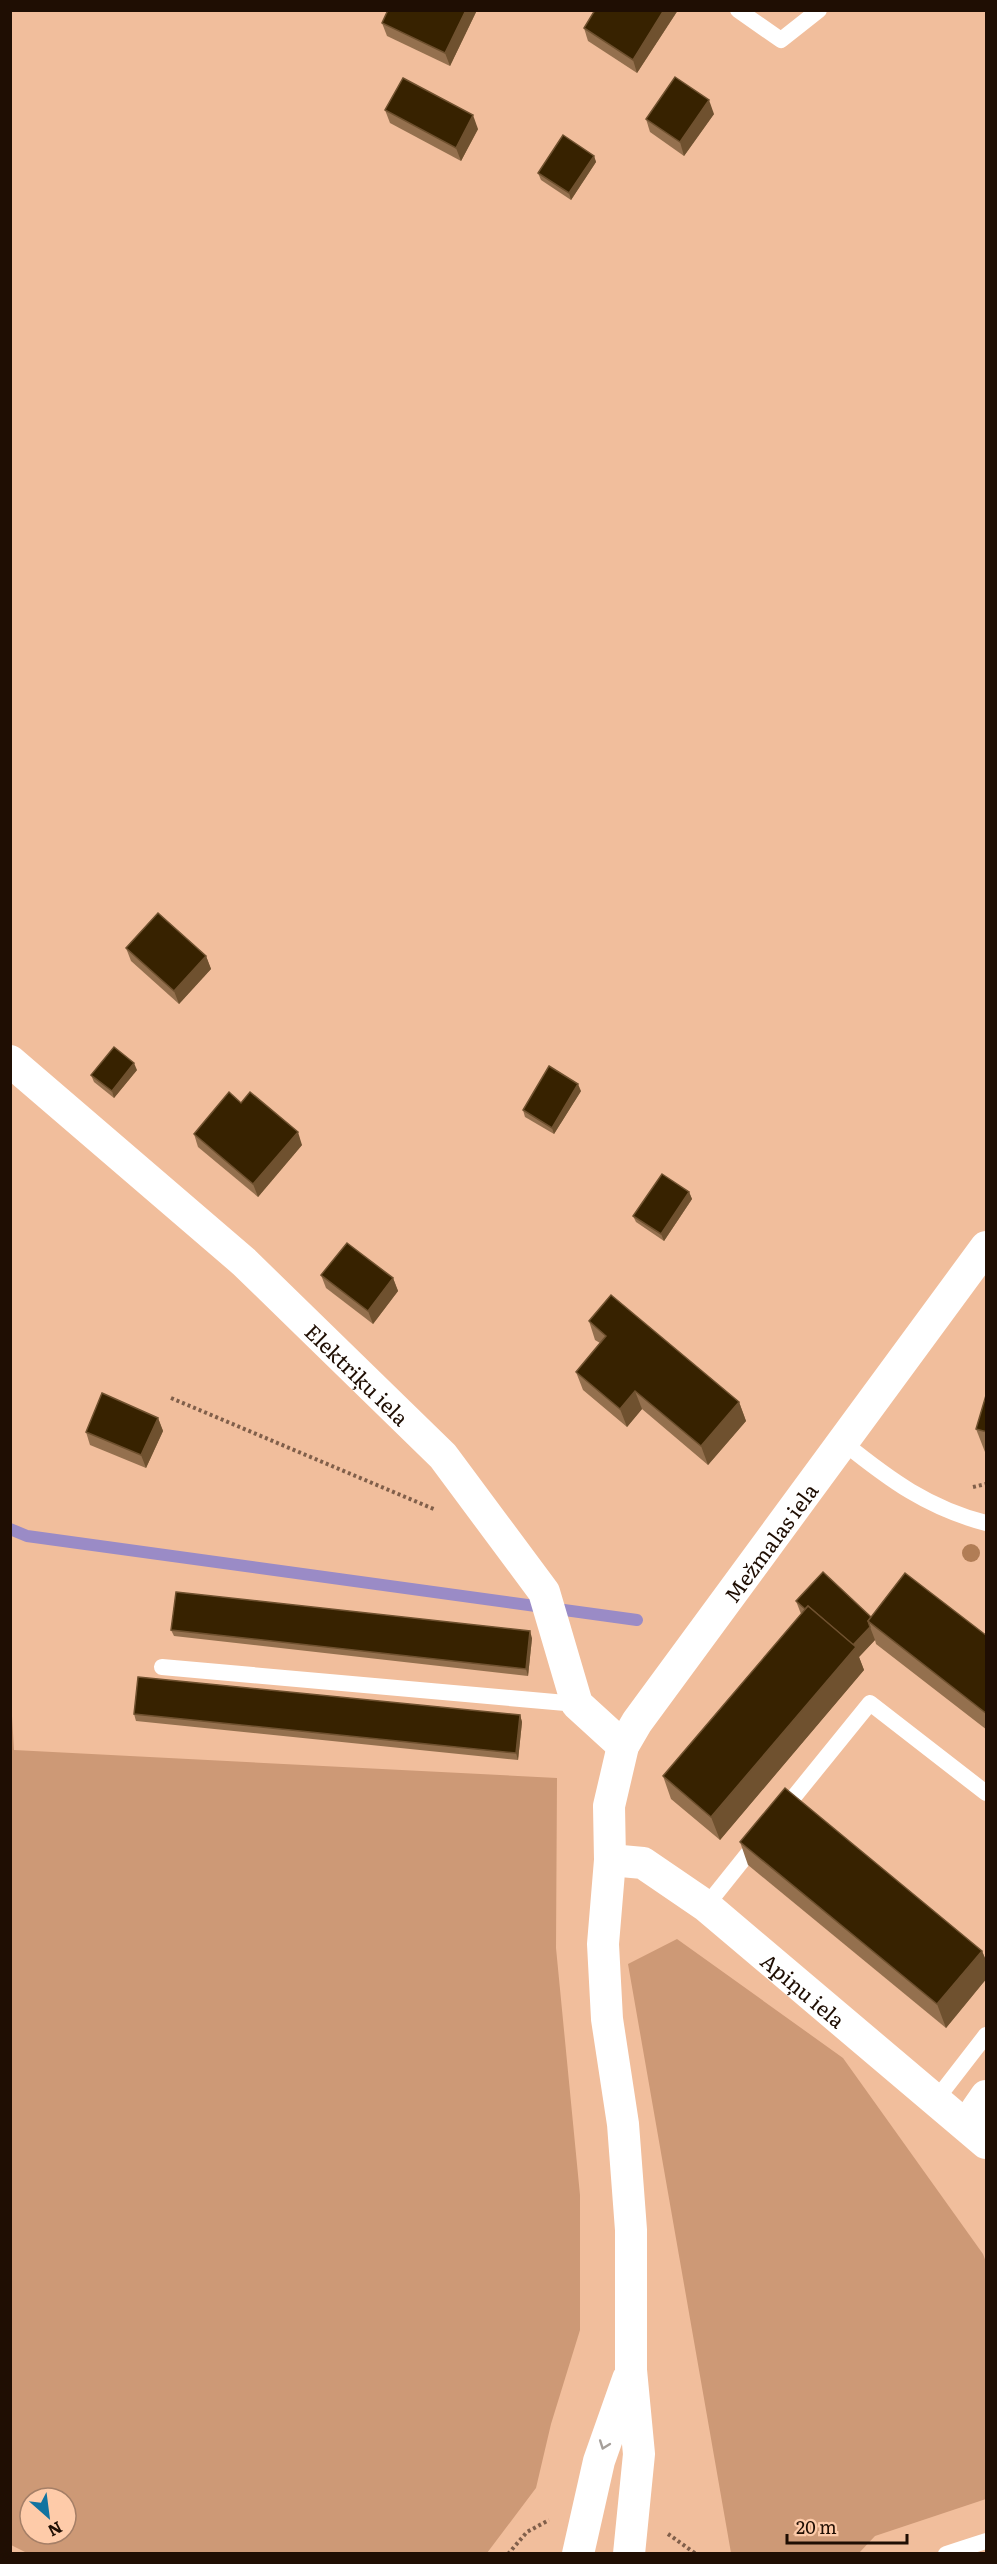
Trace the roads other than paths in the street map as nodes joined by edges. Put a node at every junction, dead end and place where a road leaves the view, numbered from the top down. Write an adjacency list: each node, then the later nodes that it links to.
1 (738, 10): 2 (lane)
2 (819, 10)
3 (10, 1061): 8 (street, Elektriķu iela)
4 (987, 1247): 5 (street, Mežmalas iela)
5 (844, 1443): 6 (lane); 9 (street, Mežmalas iela)
6 (987, 1523)
7 (162, 1667): 8 (lane)
8 (577, 1704): 9 (street)
9 (623, 1746): 11 (street, Mežmalas iela)
10 (987, 1793): 12 (lane)
11 (610, 1860): 12 (street, Apiņu iela); 17 (street, Mežmalas iela)
12 (706, 1906): 15 (street, Apiņu iela)
13 (987, 2036): 15 (lane)
14 (987, 2096): 16 (street)
15 (935, 2101): 16 (street, Apiņu iela)
16 (976, 2134)
17 (631, 2370): 19 (street, one-way to 19); 20 (street)
18 (987, 2541): 21 (lane)
19 (578, 2553)
20 (629, 2553)
21 (946, 2553)

